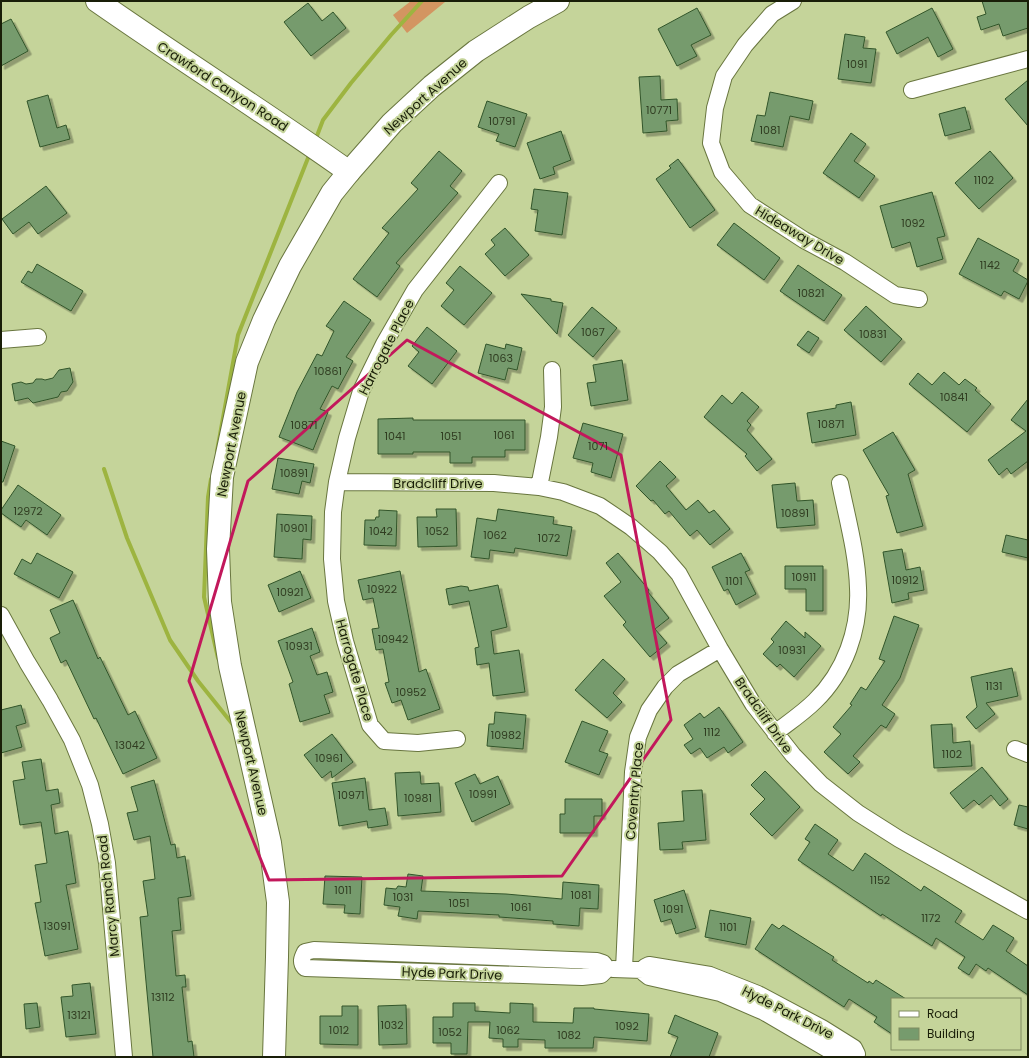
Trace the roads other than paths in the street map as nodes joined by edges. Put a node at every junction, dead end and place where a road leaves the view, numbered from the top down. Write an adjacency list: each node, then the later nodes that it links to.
1 (97, 1): 6 (main road, Crawford Canyon Road)
2 (558, 1): 6 (main road, Newport Avenue)
3 (793, 1): 8 (street, Hideaway Drive)
4 (1028, 60): 5 (street)
5 (912, 90)
6 (349, 172): 20 (main road, Newport Avenue)
7 (499, 182): 12 (street, Harrogate Place)
8 (919, 300)
9 (38, 337): 10 (street)
10 (1, 340)
11 (552, 370): 14 (street)
12 (337, 482): 14 (street, Bradcliff Drive); 18 (street, Harrogate Place)
13 (840, 483): 17 (street)
14 (539, 487): 16 (street, Bradcliff Drive)
15 (1, 614): 22 (street, Marcy Ranch Road)
16 (720, 649): 17 (street, Bradcliff Drive); 21 (street, Coventry Place)
17 (775, 733): 19 (street, Bradcliff Drive)
18 (457, 739)
19 (1028, 910)
20 (277, 957): 21 (street, Hyde Park Drive); 23 (main road, Newport Avenue)
21 (624, 969): 24 (street, Hyde Park Drive)
22 (124, 1057)
23 (274, 1057)
24 (853, 1057)

